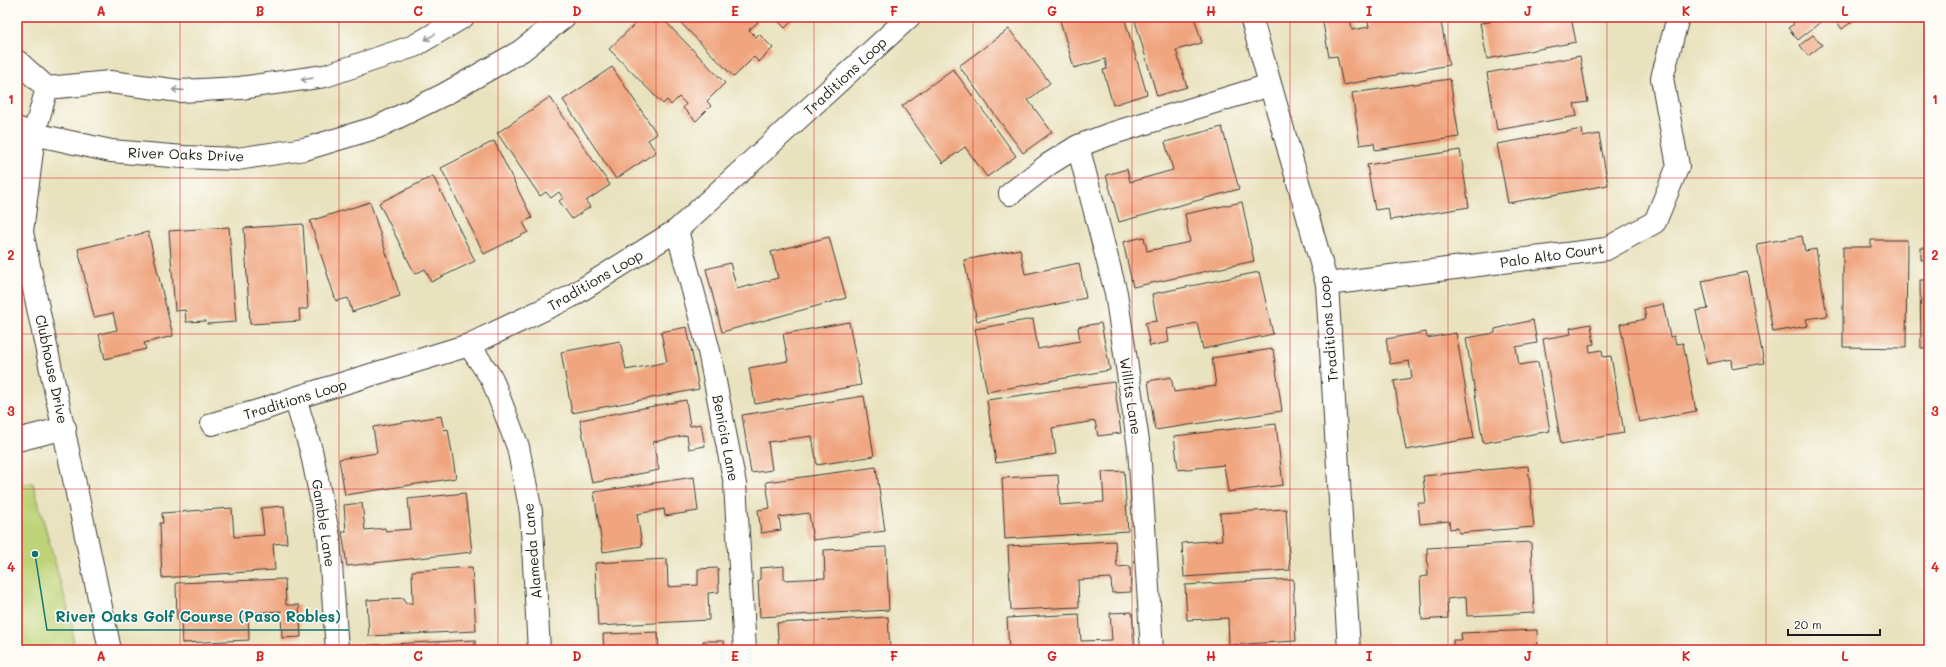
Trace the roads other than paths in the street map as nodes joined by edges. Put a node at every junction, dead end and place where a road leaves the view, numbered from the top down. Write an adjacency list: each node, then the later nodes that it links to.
1 (463, 17): 8 (street, one-way to 8)
2 (564, 17): 9 (street, River Oaks Drive)
3 (909, 17): 12 (street, Traditions Loop)
4 (1251, 17): 7 (street, Traditions Loop)
5 (1678, 17): 13 (street, Palo Alto Court)
6 (17, 61): 8 (street)
7 (1270, 85): 10 (street); 13 (street, Traditions Loop)
8 (47, 88): 9 (street, Clubhouse Drive)
9 (26, 131): 17 (street, Clubhouse Drive)
10 (1078, 146): 11 (street); 23 (street, Willits Lane)
11 (1010, 194)
12 (677, 230): 14 (street, Traditions Loop); 22 (street, Benicia Lane)
13 (1327, 284): 24 (street, Traditions Loop)
14 (469, 345): 15 (street, Traditions Loop); 21 (street, Alameda Lane)
15 (295, 398): 16 (street, Traditions Loop); 20 (street, Gamble Lane)
16 (212, 424)
17 (64, 428): 18 (street); 19 (street, Clubhouse Drive)
18 (17, 440)
19 (110, 650)
20 (337, 650)
21 (539, 650)
22 (745, 650)
23 (1152, 650)
24 (1350, 650)

